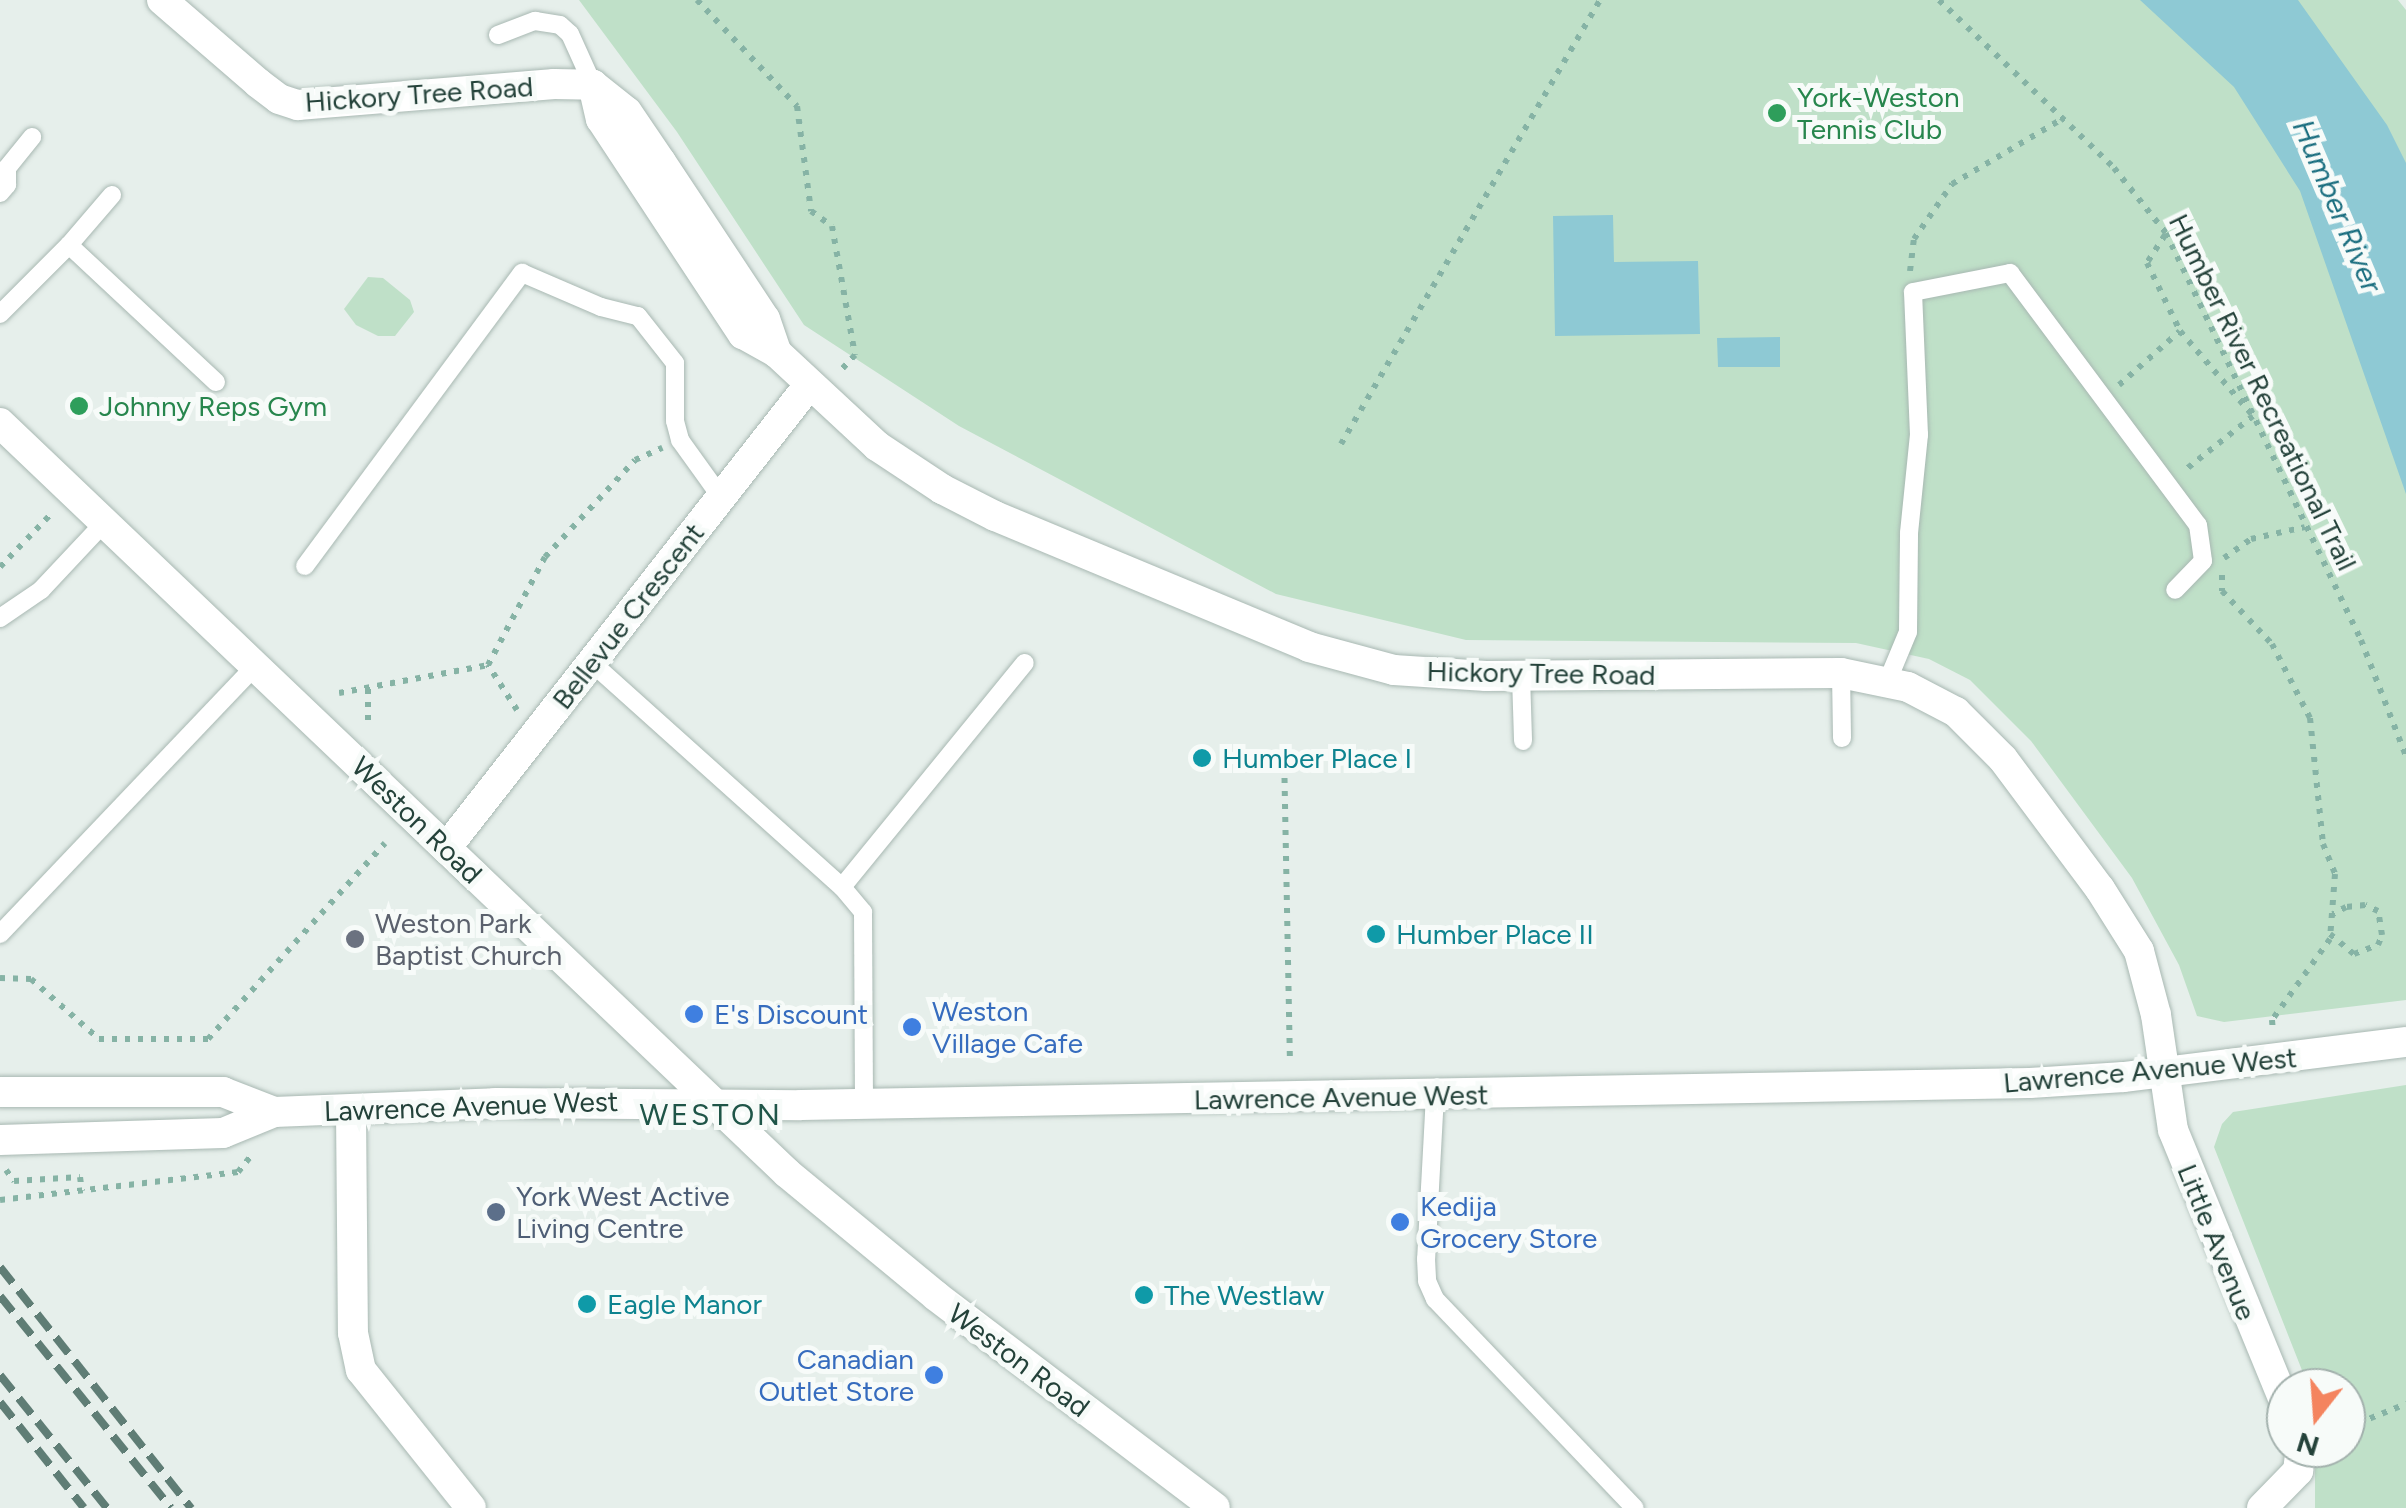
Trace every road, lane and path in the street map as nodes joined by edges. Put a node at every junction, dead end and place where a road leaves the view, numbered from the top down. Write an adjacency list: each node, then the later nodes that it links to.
1 (162, 0): 6 (main road, Hickory Tree Road)
2 (697, 0): 16 (path)
3 (1600, 0): 23 (path)
4 (1939, 0): 7 (path, Humber River Recreational Trail)
5 (498, 35): 6 (lane)
6 (594, 85): 18 (main road, Hickory Tree Road)
7 (2062, 119): 11 (path, Humber River Recreational Trail); 13 (path)
8 (32, 137): 9 (lane)
9 (0, 193)
10 (112, 196): 12 (lane)
11 (2166, 234): 15 (path); 20 (path, Humber River Recreational Trail)
12 (68, 245): 14 (lane); 17 (lane)
13 (1913, 292): 19 (lane); 39 (lane)
14 (0, 314)
15 (2180, 332): 19 (path); 20 (path)
16 (840, 370)
17 (216, 382)
18 (809, 385): 26 (main road, Bellevue Crescent); 38 (main road, Hickory Tree Road)
19 (2103, 399): 24 (lane)
20 (2253, 416): 24 (path); 28 (path, Humber River Recreational Trail)
21 (0, 423): 25 (main road, Weston Road)
22 (680, 440): 26 (lane); 29 (lane); 35 (path)
23 (1340, 444)
24 (2168, 486): 31 (lane)
25 (71, 492): 27 (main road, Weston Road); 30 (path)
26 (722, 497): 33 (main road, Bellevue Crescent)
27 (104, 523): 32 (lane); 36 (main road, Weston Road)
28 (2305, 527): 47 (path, Humber River Recreational Trail); 51 (path)
29 (305, 566)
30 (0, 567)
31 (2175, 590)
32 (0, 618)
33 (592, 662): 43 (main road, Bellevue Crescent); 50 (lane)
34 (1026, 664): 50 (lane)
35 (488, 665): 40 (path); 43 (path)
36 (255, 666): 49 (main road, Weston Road); 52 (lane)
37 (1841, 673): 38 (main road, Hickory Tree Road); 39 (main road, Hickory Tree Road); 44 (lane)
38 (1521, 676): 45 (lane)
39 (1888, 680): 58 (main road, Hickory Tree Road)
40 (368, 689): 41 (path); 42 (path)
41 (339, 693)
42 (368, 722)
43 (534, 736): 49 (main road, Bellevue Crescent)
44 (1842, 738)
45 (1524, 741)
46 (1284, 752): 57 (path)
47 (2406, 756)
48 (385, 843): 54 (path)
49 (447, 847): 61 (main road, Weston Road)
50 (842, 887): 62 (lane)
51 (2332, 914): 53 (path); 53 (path)
52 (0, 934)
53 (2330, 934): 56 (path)
54 (0, 978)
55 (2406, 1042): 56 (main road, Lawrence Avenue West)
56 (2276, 1060): 58 (main road, Lawrence Avenue West)
57 (1290, 1062)
58 (2164, 1073): 60 (main road, Lawrence Avenue West); 69 (main road, Little Avenue)
59 (0, 1092): 64 (main road, Lawrence Avenue West)
60 (1435, 1095): 62 (main road, Lawrence Avenue West); 75 (lane)
61 (714, 1104): 62 (main road, Lawrence Avenue West); 63 (main road, Lawrence Avenue West); 73 (main road, Weston Road)
62 (864, 1104)
63 (351, 1111): 64 (main road, Lawrence Avenue West); 74 (main road)
64 (274, 1112): 65 (main road, Lawrence Avenue West)
65 (3, 1155): 67 (path)
66 (251, 1156): 67 (path)
67 (82, 1191): 68 (path)
68 (0, 1200)
69 (2270, 1368)
70 (2406, 1404): 71 (path)
71 (2366, 1420)
72 (2298, 1468): 76 (main road)
73 (1205, 1505)
74 (471, 1508)
75 (1635, 1508)
76 (2262, 1508)

